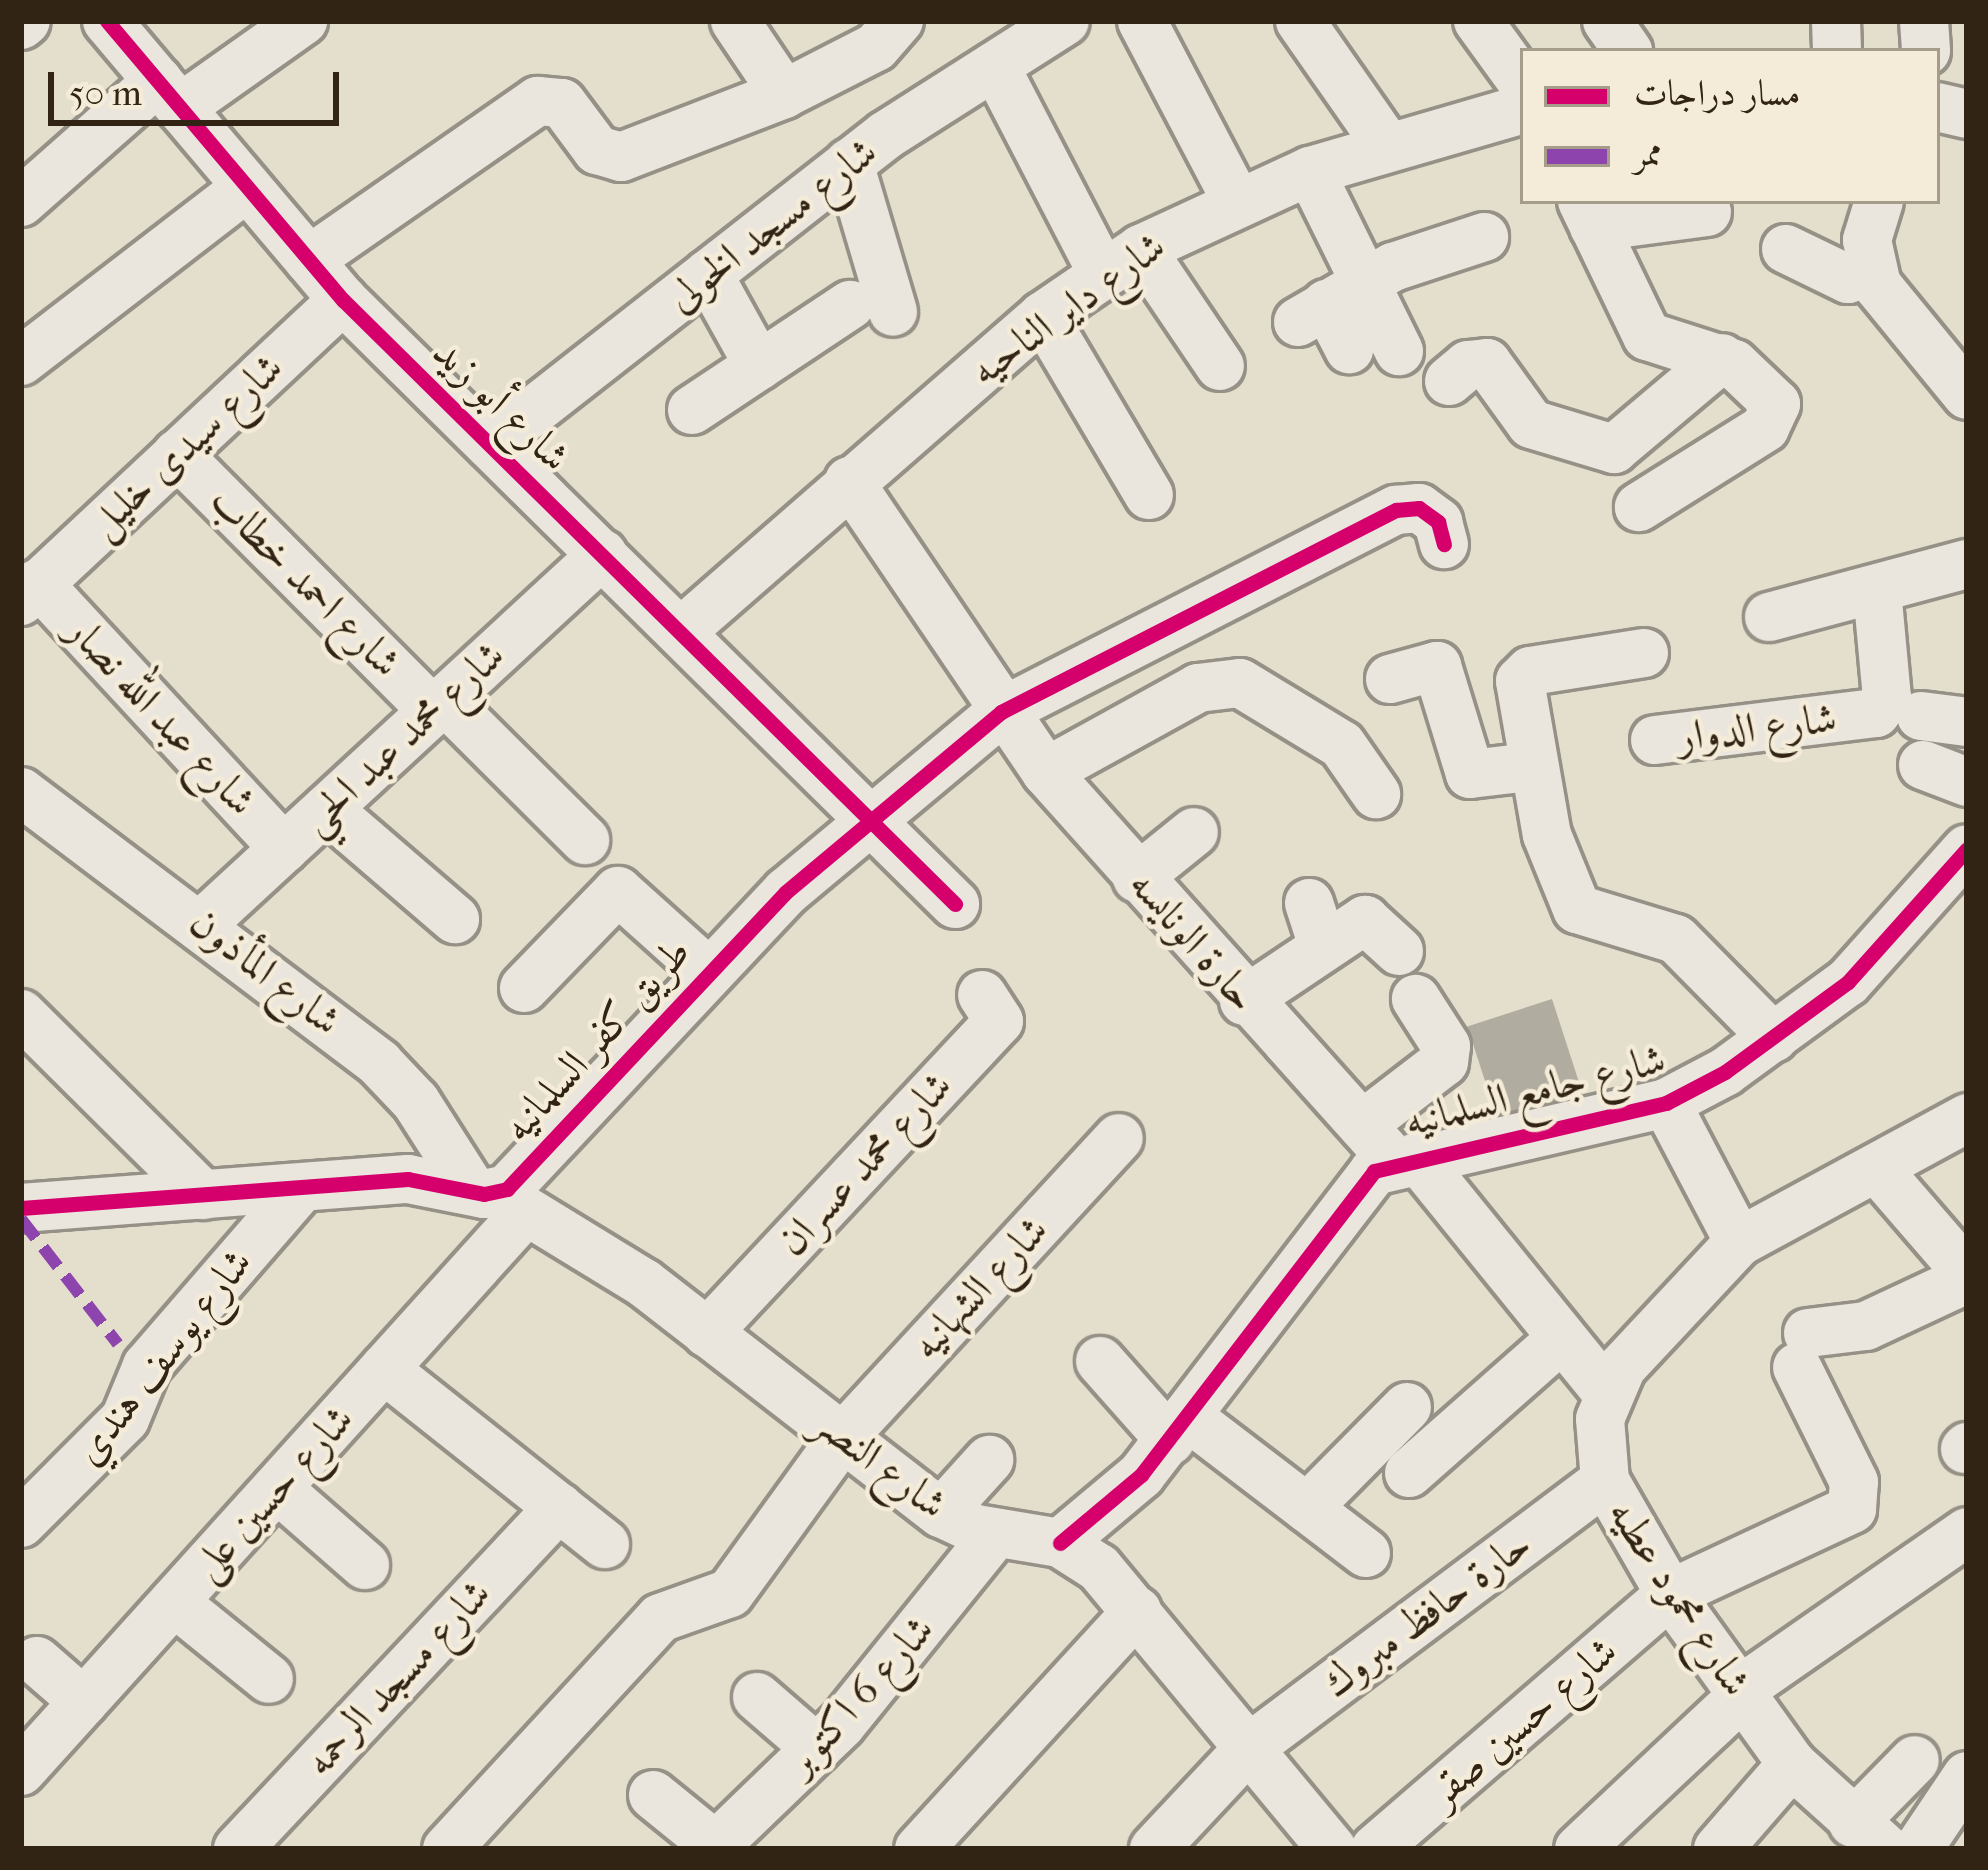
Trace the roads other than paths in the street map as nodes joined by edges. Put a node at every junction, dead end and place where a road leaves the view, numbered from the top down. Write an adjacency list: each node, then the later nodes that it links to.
1 (107, 21): 14 (street, شارع أبو زيد)
2 (303, 21): 14 (street)
3 (735, 21): 13 (street)
4 (898, 21): 13 (street)
5 (1065, 21): 11 (street, شارع مسجد الخولى)
6 (1142, 21): 20 (street)
7 (1300, 21): 16 (street)
8 (1478, 21): 12 (street)
9 (1607, 21): 10 (street)
10 (1626, 48)
11 (995, 66): 17 (street, شارع مسجد الخولى); 28 (street)
12 (1520, 79)
13 (784, 94): 27 (street)
14 (169, 95): 19 (street, شارع أبو زيد); 21 (street)
15 (1520, 110): 16 (street, شارع داير الناحيه)
16 (1388, 147): 18 (street, شارع داير الناحيه)
17 (849, 163): 30 (street, شارع مسجد الخولى); 38 (street)
18 (1310, 171): 20 (street, شارع داير الناحيه); 32 (street)
19 (247, 187): 27 (street, شارع أبو زيد); 37 (street)
20 (1236, 200): 28 (street, شارع داير الناحيه)
21 (21, 202)
22 (1878, 204): 29 (street)
23 (1708, 212): 24 (street)
24 (1588, 214): 36 (street)
25 (1484, 237): 32 (street)
26 (1786, 249): 29 (street)
27 (309, 260): 31 (street, شارع أبو زيد)
28 (1122, 261): 33 (street, شارع داير الناحيه); 39 (street)
29 (1868, 263): 41 (street)
30 (708, 274): 38 (street); 43 (street, شارع مسجد الخولى)
31 (343, 300): 43 (street, شارع أبو زيد); 44 (street, شارع سيدى خليل)
32 (1329, 302): 34 (street); 35 (street)
33 (1043, 316): 45 (street, شارع داير الناحيه); 46 (street)
34 (1349, 349)
35 (1399, 351)
36 (1722, 358): 40 (street); 47 (street)
37 (21, 361)
38 (758, 366): 42 (street)
39 (1220, 366)
40 (1449, 381)
41 (1967, 395)
42 (692, 410)
43 (490, 445): 49 (street, شارع أبو زيد)
44 (177, 454): 51 (street, شارع سيدى خليل); 57 (street, شارع احمد خطاب)
45 (848, 481): 54 (street, شارع داير الناحيه); 58 (street, حارة الونايسه)
46 (1149, 496)
47 (1640, 506)
48 (1444, 544): 58 (street, طريق كفر السلمانيه)
49 (603, 554): 54 (street, شارع أبو زيد); 57 (street, شارع محمد عبد الحي)
50 (1967, 564): 52 (street)
51 (27, 590): 68 (street, شارع عبد الله نصار)
52 (1876, 591): 53 (street); 59 (street, شارع الدوار)
53 (1769, 617)
54 (683, 630): 65 (street, شارع أبو زيد)
55 (1644, 653): 60 (street)
56 (1390, 679): 60 (street)
57 (439, 706): 64 (street, شارع محمد عبد الحي); 67 (street, شارع احمد خطاب)
58 (1001, 712): 61 (street, حارة الونايسه); 65 (street, طريق كفر السلمانيه)
59 (1655, 740)
60 (1530, 766): 81 (street)
61 (1046, 772): 63 (street); 70 (street, حارة الونايسه)
62 (21, 792): 73 (street, شارع المأذون)
63 (1376, 794)
64 (327, 809): 68 (street, شارع محمد عبد الحي); 72 (street)
65 (870, 818): 71 (street, شارع أبو زيد); 75 (street, طريق كفر السلمانيه)
66 (1194, 832): 70 (street)
67 (585, 840)
68 (284, 848): 73 (street, شارع محمد عبد الحي)
69 (1967, 849): 81 (street, شارع جامع السلمانيه)
70 (1137, 878): 79 (street, حارة الونايسه)
71 (955, 904)
72 (454, 920)
73 (203, 923): 90 (street, شارع المأذون)
74 (1400, 951): 79 (street)
75 (706, 970): 76 (street); 90 (street, طريق كفر السلمانيه)
76 (524, 988)
77 (982, 995): 94 (street, شارع محمد عسران)
78 (1416, 999): 84 (street)
79 (1244, 1001): 84 (street, حارة الونايسه)
80 (21, 1014): 89 (street)
81 (1774, 1038): 82 (street, شارع جامع السلمانيه)
82 (1666, 1103): 86 (street, شارع جامع السلمانيه); 92 (street)
83 (1967, 1118): 87 (street)
84 (1362, 1125): 86 (street, حارة الونايسه)
85 (1119, 1138): 101 (street, شارع الشهانيه)
86 (1405, 1160): 95 (street, حارة الونايسه); 100 (street, شارع جامع السلمانيه)
87 (1878, 1169): 92 (street); 93 (street)
88 (301, 1188): 89 (street); 90 (street); 109 (street, شارع يوسف هندي)
89 (203, 1195): 91 (street)
90 (498, 1199): 94 (street, شارع النصر); 97 (street, شارع حسين على)
91 (26, 1203)
92 (1728, 1252): 98 (street)
93 (1967, 1276): 116 (street, شارع حسين صقر)
94 (707, 1333): 101 (street, شارع النصر)
95 (1562, 1338): 98 (street, حارة الونايسه); 103 (street)
96 (1100, 1361): 100 (street)
97 (384, 1369): 105 (street, شارع حسين على); 106 (street)
98 (1607, 1394): 104 (street, شارع محمود عطيه)
99 (1407, 1408): 107 (street)
100 (1179, 1428): 107 (street); 112 (street, شارع جامع السلمانيه)
101 (842, 1438): 108 (street, شارع النصر); 134 (street, شارع الشهانيه)
102 (989, 1460): 108 (street)
103 (1409, 1472)
104 (1605, 1481): 116 (street, شارع محمود عطيه); 125 (street, حارة حافظ مبروك)
105 (277, 1487): 115 (street); 117 (street, شارع حسين على)
106 (559, 1507): 113 (street); 133 (street, شارع مسجد الرحمه)
107 (1307, 1508): 114 (street)
108 (941, 1513): 111 (street, شارع النصر)
109 (21, 1523)
110 (1967, 1532): 121 (street)
111 (996, 1533): 112 (street, شارع النصر); 124 (street, شارع 6 اكتوبر)
112 (1060, 1543): 118 (street, شارع النصر)
113 (605, 1544)
114 (1366, 1553)
115 (365, 1564)
116 (1670, 1594): 121 (street, شارع محمود عطيه); 138 (street, شارع حسين صقر)
117 (174, 1602): 120 (street); 123 (street, شارع حسين على)
118 (1137, 1611): 125 (street, شارع النصر); 135 (street)
119 (37, 1661): 123 (street)
120 (268, 1679)
121 (1739, 1694): 127 (street, شارع محمود عطيه); 139 (street)
122 (757, 1697): 124 (street)
123 (84, 1702): 128 (street, شارع حسين على)
124 (817, 1748): 132 (street, شارع 6 اكتوبر)
125 (1249, 1748): 136 (street, حارة حافظ مبروك); 137 (street, شارع النصر)
126 (1916, 1760): 131 (street)
127 (1792, 1764): 131 (street, شارع محمود عطيه); 140 (street)
128 (21, 1772)
129 (1967, 1776): 141 (street)
130 (653, 1796): 132 (street)
131 (1870, 1836)
132 (714, 1847)
133 (238, 1849)
134 (447, 1849)
135 (919, 1849)
136 (1154, 1849)
137 (1332, 1849)
138 (1375, 1849)
139 (1579, 1849)
140 (1718, 1849)
141 (1918, 1849)

